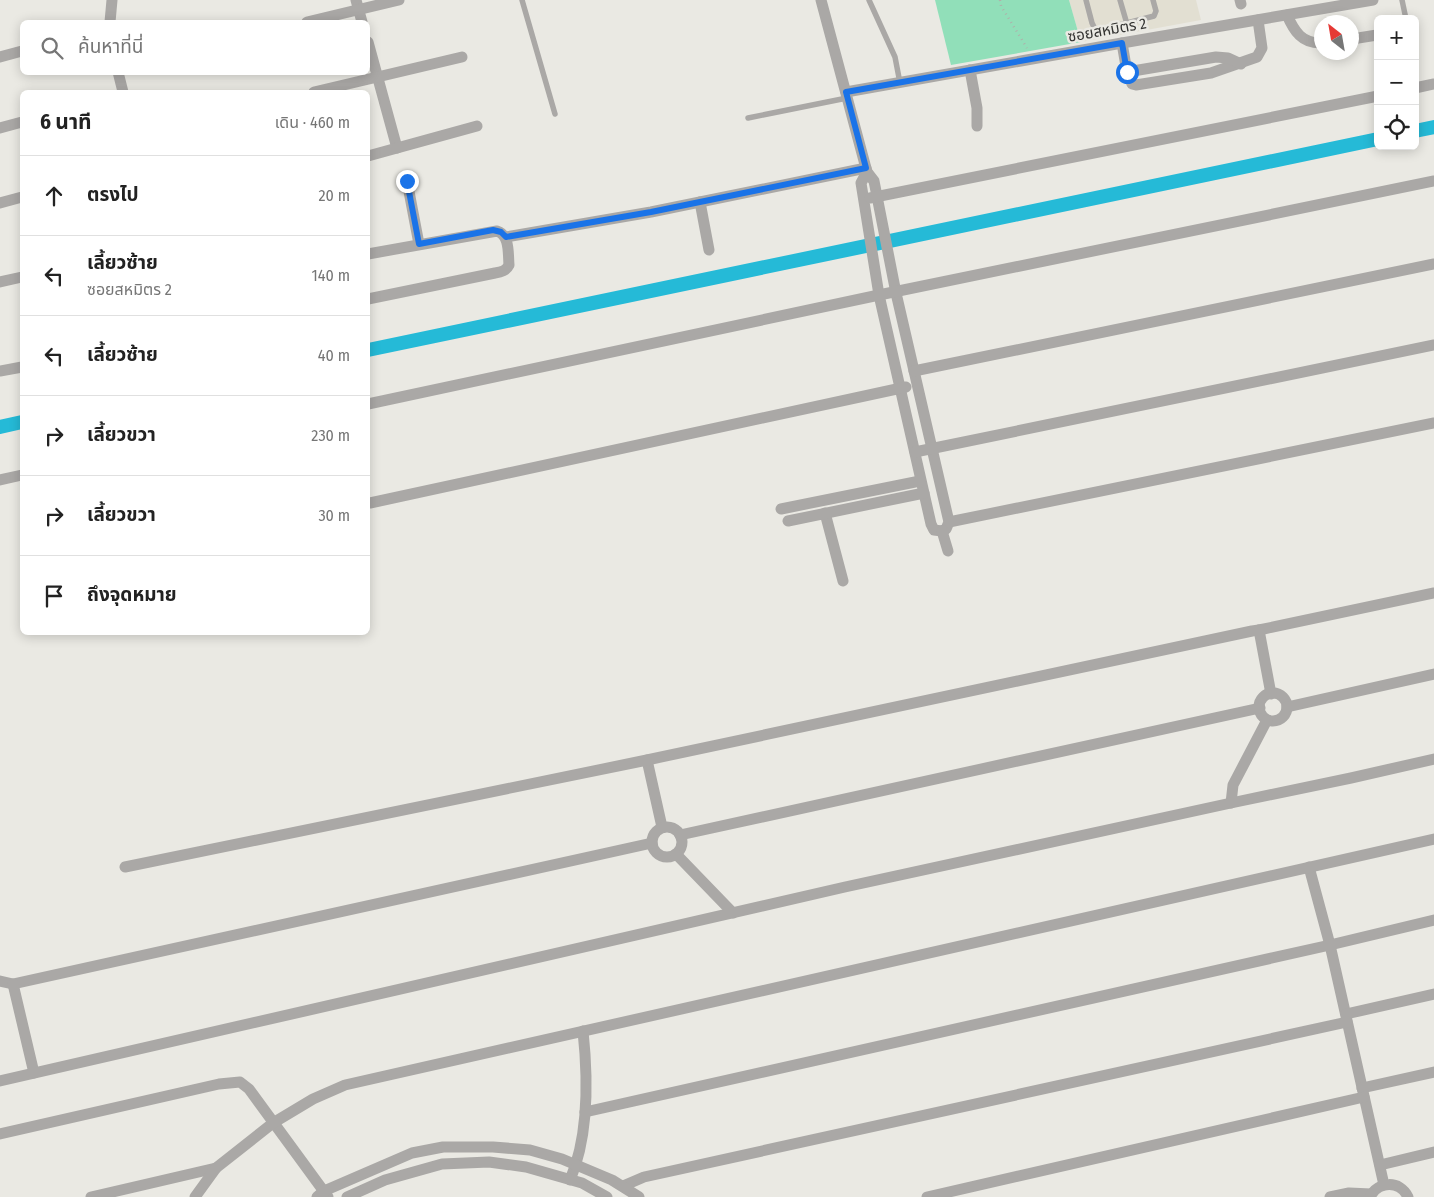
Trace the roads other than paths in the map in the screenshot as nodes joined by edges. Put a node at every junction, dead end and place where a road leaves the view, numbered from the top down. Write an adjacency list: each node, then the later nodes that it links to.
1 (112, 0): 15 (street)
2 (399, 0): 12 (street)
3 (522, 0): 38 (lane)
4 (821, 0): 36 (street)
5 (869, 0): 31 (lane)
6 (1086, 0): 19 (lane)
7 (1120, 0): 19 (lane)
8 (1153, 0): 19 (lane)
9 (1373, 0): 11 (street, ซอยสหมิตร 2)
10 (1402, 0): 14 (lane)
11 (1334, 4): 13 (street, ซอยสหมิตร 2)
12 (357, 5): 16 (street); 17 (street)
13 (1287, 15): 18 (street, ซอยสหมิตร 2); 23 (street)
14 (1405, 15)
15 (110, 20)
16 (313, 20)
17 (361, 20)
18 (1258, 20): 22 (street, ซอยสหมิตร 2); 22 (street)
19 (1127, 24)
20 (1374, 35): 21 (street)
21 (1359, 38)
22 (1122, 43): 28 (street, ซอยสหมิตร 2)
23 (1314, 44)
24 (370, 50): 30 (street)
25 (20, 52): 26 (street)
26 (0, 57)
27 (462, 57): 30 (street)
28 (970, 70): 31 (street, ซอยสหมิตร 2); 42 (street)
29 (119, 75): 34 (street)
30 (377, 77): 35 (street); 44 (street)
31 (900, 83): 36 (street, ซอยสหมิตร 2)
32 (1434, 84): 33 (street)
33 (1419, 87)
34 (122, 90)
35 (322, 90)
36 (847, 95): 39 (lane); 46 (street)
37 (1374, 97): 49 (street)
38 (555, 114)
39 (748, 118)
40 (20, 123): 43 (street)
41 (478, 126): 44 (street)
42 (977, 126)
43 (0, 128)
44 (397, 148): 45 (street)
45 (370, 155)
46 (866, 170): 49 (street); 51 (street); 52 (street)
47 (407, 181): 55 (street)
48 (1434, 181): 61 (street)
49 (876, 197): 51 (street); 61 (street)
50 (20, 198): 53 (street)
51 (864, 199): 62 (street)
52 (700, 202): 54 (street); 56 (street)
53 (0, 203)
54 (506, 237): 55 (street); 63 (street)
55 (419, 244): 57 (street)
56 (709, 250)
57 (370, 254)
58 (1434, 264): 67 (street)
59 (20, 277): 60 (street)
60 (0, 282)
61 (896, 293): 62 (street); 67 (street)
62 (879, 295): 69 (street); 70 (street)
63 (370, 299)
64 (1434, 345): 72 (street)
65 (20, 367): 66 (street)
66 (0, 371)
67 (914, 371): 68 (street)
68 (917, 384): 69 (street); 72 (street)
69 (900, 388): 73 (street); 78 (street)
70 (370, 404)
71 (1434, 423): 82 (street)
72 (932, 448): 73 (street); 82 (street)
73 (915, 452): 76 (street)
74 (20, 475): 75 (street)
75 (0, 480)
76 (920, 481): 77 (street); 79 (street)
77 (924, 493): 80 (street); 82 (street)
78 (370, 502)
79 (781, 509)
80 (825, 514): 81 (street); 84 (street)
81 (788, 521)
82 (945, 527): 83 (street)
83 (948, 551)
84 (843, 581)
85 (1434, 593): 86 (street)
86 (1259, 630): 88 (street); 93 (street)
87 (1434, 674): 89 (street)
88 (1271, 694): 89 (street); 90 (street)
89 (1287, 707): 91 (street)
90 (1260, 708): 91 (street); 96 (street)
91 (1267, 720): 94 (street)
92 (1434, 759): 94 (street)
93 (647, 760): 95 (street); 100 (street)
94 (1230, 803): 102 (street)
95 (662, 827): 96 (street); 98 (street)
96 (680, 835): 99 (street)
97 (1434, 839): 101 (street)
98 (652, 843): 99 (street); 106 (street)
99 (676, 854): 102 (street)
100 (125, 867)
101 (1308, 867): 104 (street); 109 (street)
102 (733, 913): 111 (street)
103 (1434, 920): 104 (street)
104 (1330, 945): 108 (street); 114 (street)
105 (0, 981): 106 (street)
106 (13, 984): 111 (street)
107 (1434, 994): 108 (street)
108 (1347, 1018): 113 (street); 123 (street)
109 (583, 1032): 114 (street); 115 (street)
110 (1434, 1072): 113 (street)
111 (34, 1073): 112 (street)
112 (0, 1081)
113 (1363, 1093): 119 (street); 131 (street)
114 (585, 1112): 118 (street)
115 (273, 1122): 116 (street); 120 (street); 124 (street)
116 (0, 1134)
117 (1434, 1152): 119 (street)
118 (577, 1164): 121 (street); 123 (street); 124 (street)
119 (1380, 1165): 122 (street)
120 (216, 1168): 126 (street); 127 (street)
121 (570, 1180): 128 (street); 129 (street)
122 (1384, 1185): 125 (street); 133 (street)
123 (623, 1186): 130 (street)
124 (323, 1195)
125 (1370, 1195): 132 (street)
126 (91, 1197)
127 (195, 1197)
128 (347, 1197)
129 (607, 1197)
130 (638, 1197)
131 (927, 1197)
132 (1330, 1197)
133 (1408, 1197)

